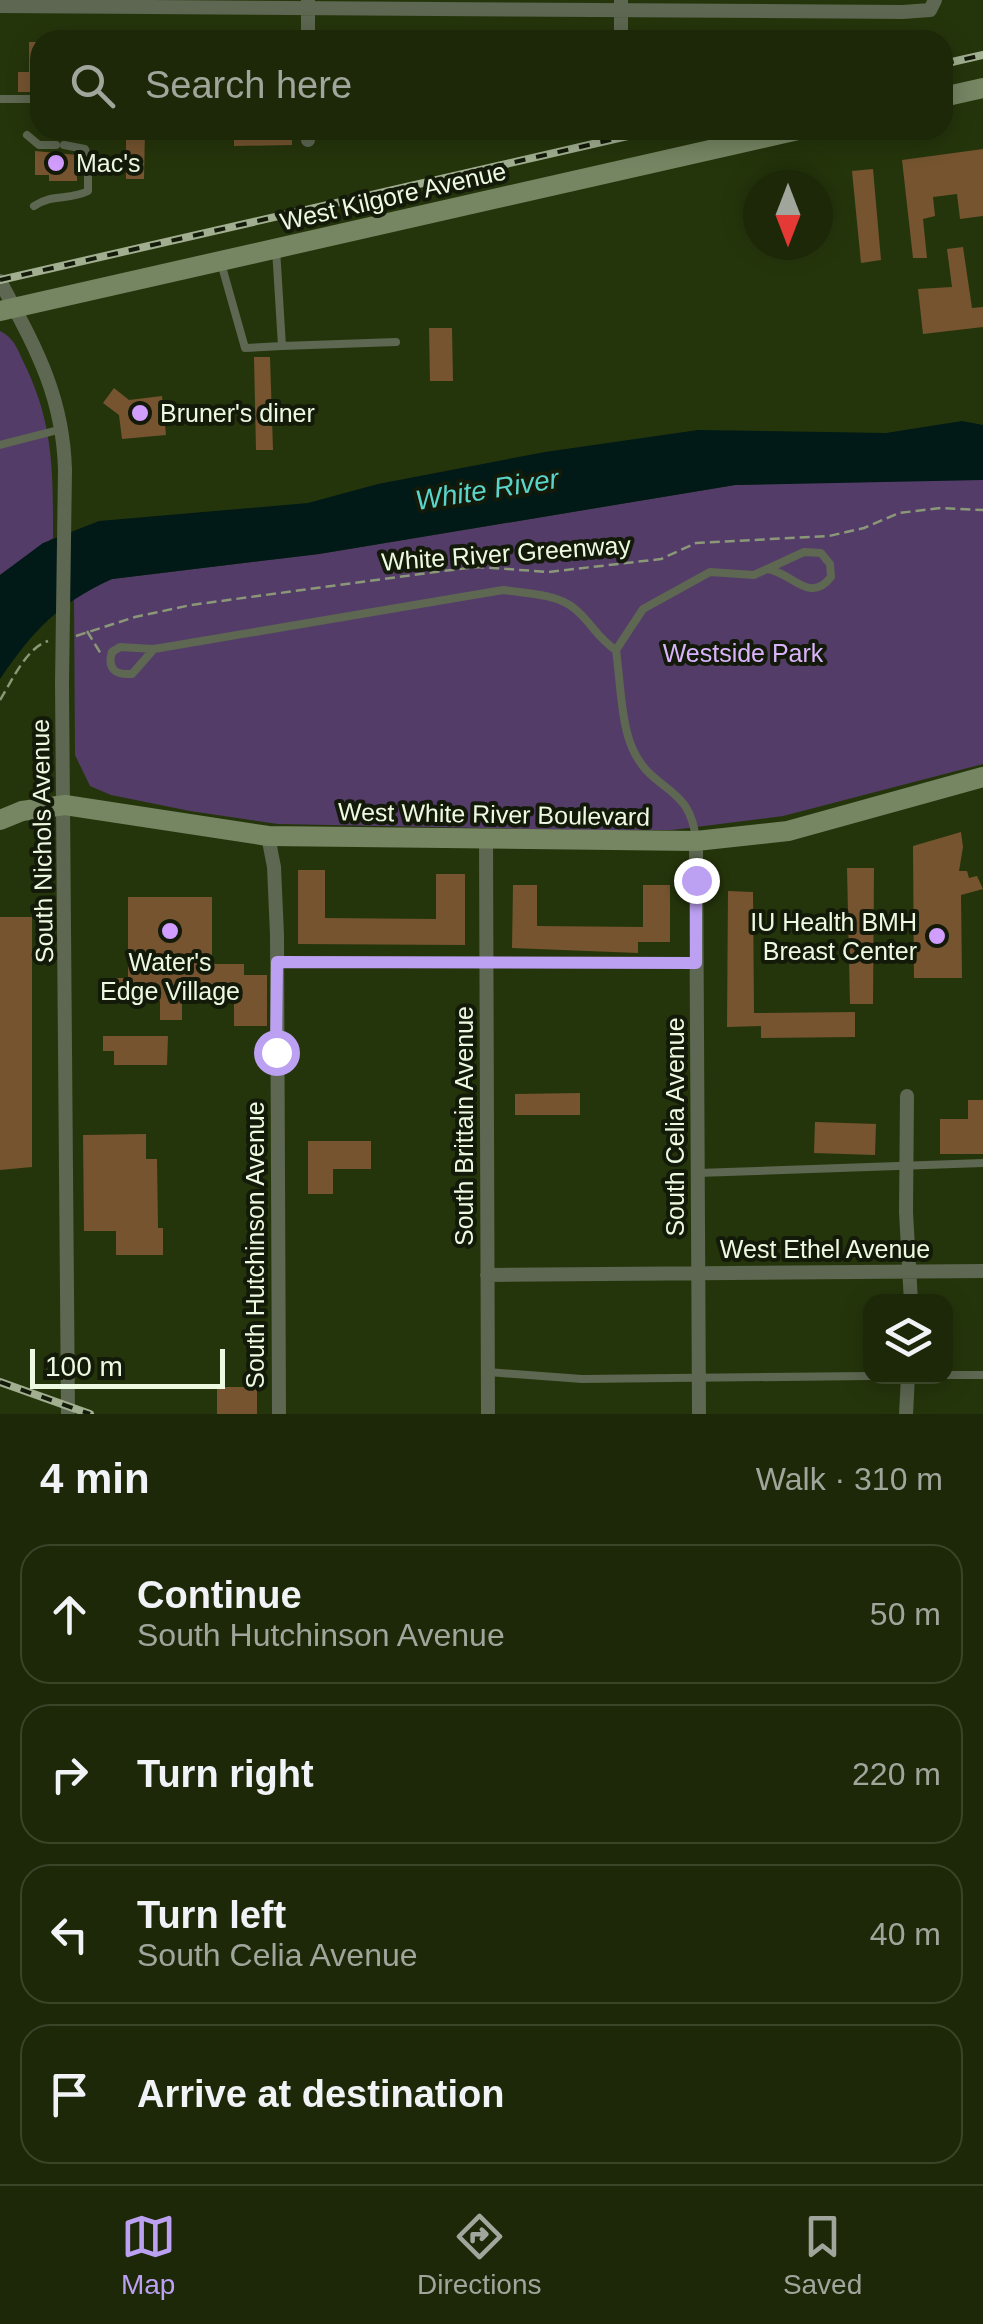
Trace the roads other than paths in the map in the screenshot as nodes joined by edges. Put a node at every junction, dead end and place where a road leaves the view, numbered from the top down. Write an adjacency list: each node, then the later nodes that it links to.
1 (308, 3): 2 (street); 4 (street); 5 (street)
2 (621, 4): 3 (street); 6 (street)
3 (933, 5)
4 (0, 6)
5 (308, 30)
6 (622, 30)
7 (983, 88): 8 (street)
8 (953, 95)
9 (0, 99): 10 (lane)
10 (30, 99)
11 (27, 135): 12 (lane)
12 (30, 138)
13 (32, 140): 15 (lane)
14 (754, 140): 16 (street, West Kilgore Avenue)
15 (34, 206)
16 (276, 248): 17 (street, West Kilgore Avenue); 21 (lane)
17 (220, 261): 19 (street, West Kilgore Avenue); 21 (lane)
18 (0, 281): 19 (street, South Nichols Avenue)
19 (8, 309): 22 (street, South Nichols Avenue)
20 (396, 342): 21 (lane)
21 (282, 346)
22 (62, 429): 23 (lane); 28 (street, South Nichols Avenue, bridge)
23 (0, 445)
24 (767, 569): 24 (lane); 26 (lane)
25 (154, 649): 25 (lane); 26 (lane)
26 (616, 650): 32 (lane)
27 (983, 777): 32 (street, West White River Boulevard)
28 (64, 805): 29 (street, West White River Boulevard); 30 (street, West White River Boulevard); 51 (street, South Nichols Avenue)
29 (0, 820)
30 (268, 836): 31 (street, West White River Boulevard); 34 (street, South Hutchinson Avenue)
31 (486, 838): 32 (street, West White River Boulevard); 33 (street, South Brittain Avenue)
32 (696, 841): 35 (street, South Celia Avenue)
33 (486, 961): 34 (lane); 35 (lane); 43 (street, South Brittain Avenue)
34 (277, 962): 52 (street, South Hutchinson Avenue)
35 (696, 963): 39 (street, South Celia Avenue)
36 (907, 1096): 38 (street)
37 (983, 1163): 38 (lane)
38 (906, 1164): 39 (lane); 41 (street)
39 (698, 1173): 40 (street, South Celia Avenue)
40 (698, 1272): 41 (street, West Ethel Avenue); 43 (street, West Ethel Avenue); 49 (street, South Celia Avenue)
41 (908, 1272): 42 (street, West Ethel Avenue); 44 (street)
42 (983, 1272)
43 (487, 1275): 45 (street, South Brittain Avenue)
44 (910, 1294)
45 (488, 1372): 49 (lane); 53 (street, South Brittain Avenue)
46 (953, 1375): 47 (lane)
47 (983, 1375)
48 (863, 1376): 49 (lane)
49 (698, 1377): 54 (street, South Celia Avenue)
50 (908, 1384): 55 (street)
51 (68, 1414)
52 (279, 1414)
53 (488, 1414)
54 (699, 1414)
55 (906, 1414)

